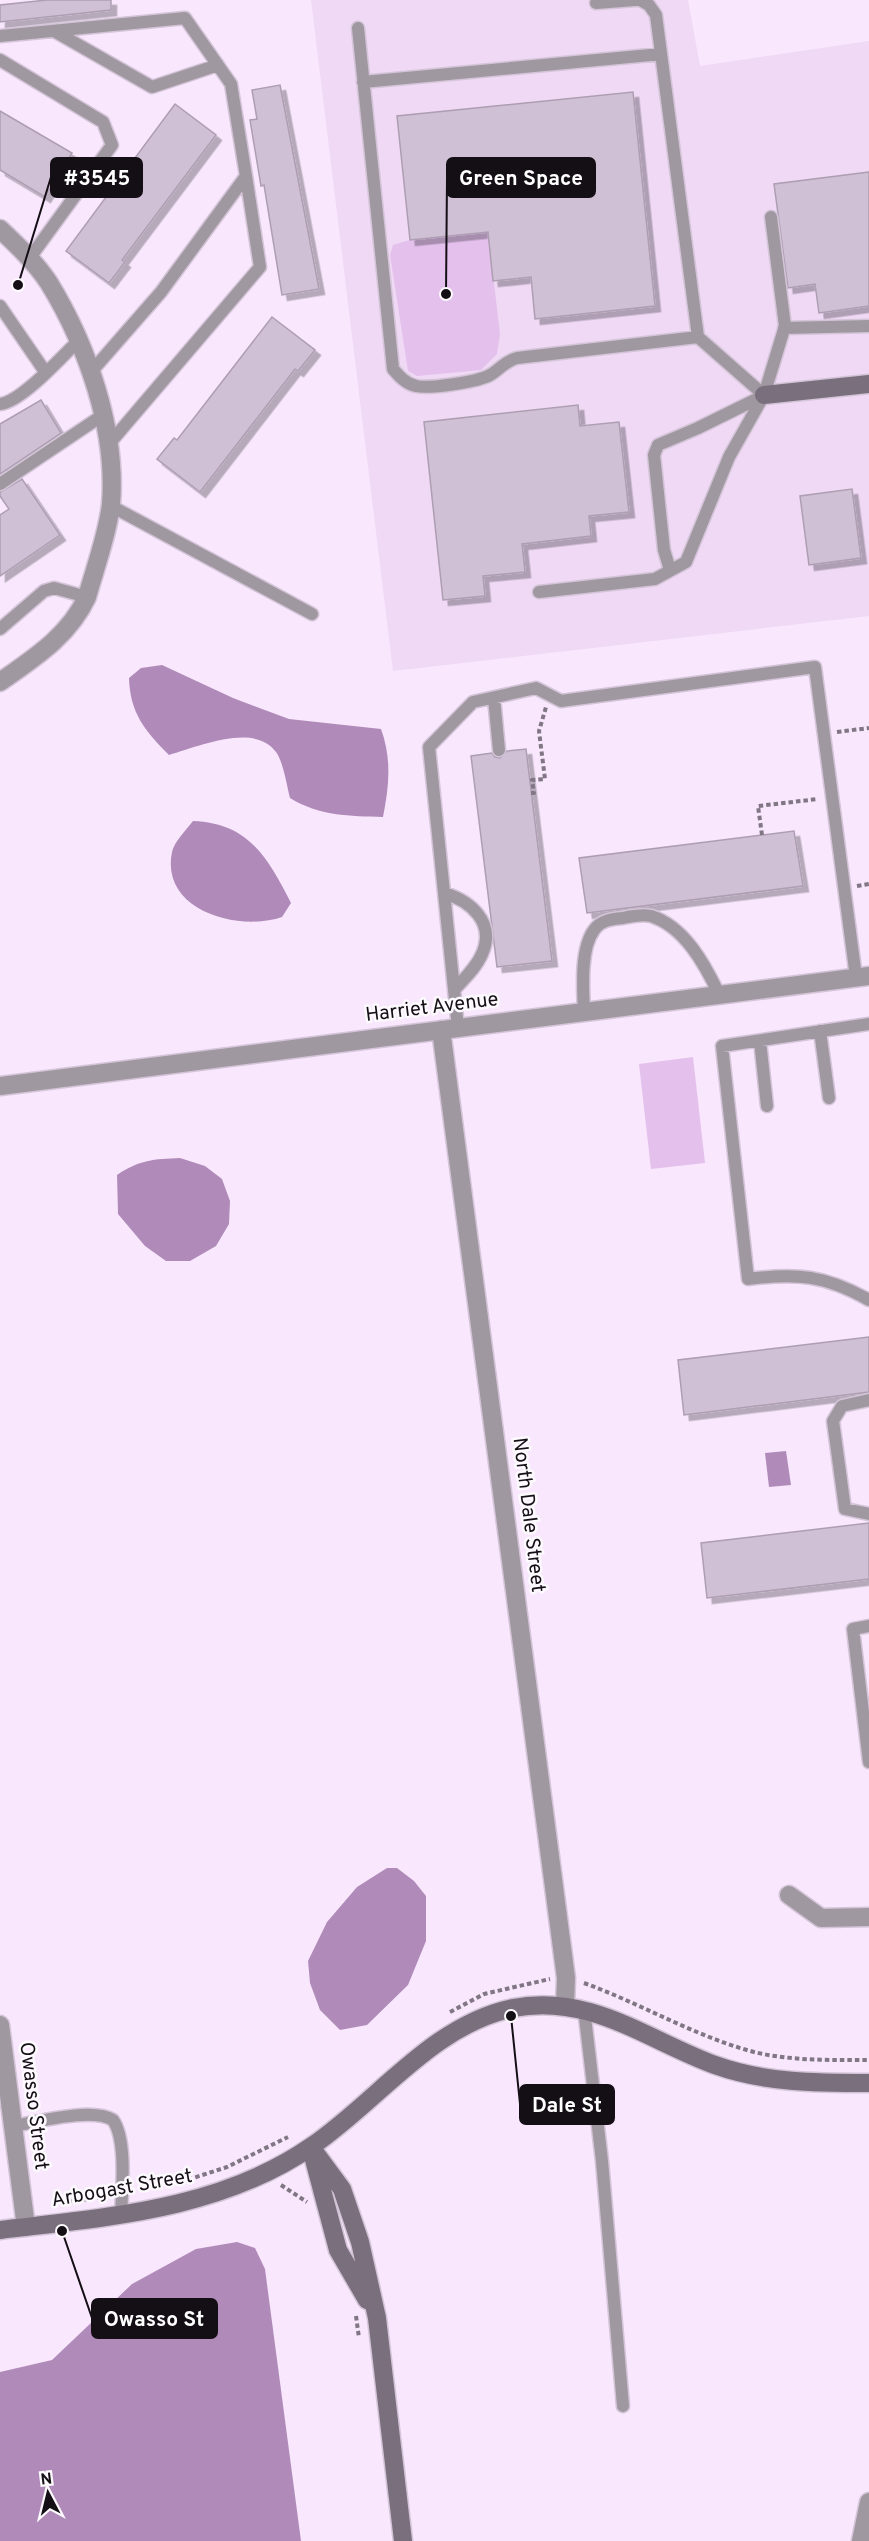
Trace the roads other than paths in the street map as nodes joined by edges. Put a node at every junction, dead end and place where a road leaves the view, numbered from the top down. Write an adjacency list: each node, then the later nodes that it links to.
1 (635, 0): 3 (lane)
2 (640, 0): 7 (lane)
3 (596, 3)
4 (358, 28): 10 (lane)
5 (54, 31): 6 (lane); 9 (lane); 9 (lane)
6 (0, 36)
7 (661, 54): 10 (lane); 18 (lane)
8 (0, 60): 14 (lane)
9 (218, 65): 11 (lane)
10 (363, 82): 18 (lane)
11 (246, 176): 20 (lane); 26 (lane)
12 (771, 217): 17 (lane)
13 (0, 229): 14 (street)
14 (29, 259): 19 (street)
15 (0, 306): 21 (lane)
16 (869, 326): 17 (lane)
17 (784, 328): 23 (lane)
18 (698, 337): 23 (lane)
19 (77, 342): 20 (street); 21 (lane)
20 (91, 372): 25 (street)
21 (45, 373): 24 (lane)
22 (869, 384): 23 (street)
23 (764, 395): 29 (lane); 29 (lane)
24 (0, 405)
25 (104, 415): 26 (street); 27 (lane)
26 (109, 444): 28 (street)
27 (0, 484)
28 (111, 506): 31 (street); 32 (lane)
29 (670, 570): 30 (lane)
30 (539, 592)
31 (87, 597): 33 (lane); 34 (street)
32 (312, 614)
33 (0, 629)
34 (0, 682)
35 (494, 698): 36 (lane); 37 (lane); 38 (lane)
36 (499, 750)
37 (444, 893): 39 (lane); 39 (lane)
38 (863, 976): 40 (street, Harriet Avenue)
39 (454, 990): 43 (lane)
40 (719, 994): 41 (street, Harriet Avenue); 41 (lane)
41 (584, 1012): 43 (street, Harriet Avenue)
42 (869, 1024): 44 (lane)
43 (449, 1028): 46 (street, Harriet Avenue); 56 (street, North Dale Street)
44 (820, 1031): 45 (lane); 47 (lane)
45 (760, 1041): 48 (lane); 49 (lane)
46 (0, 1086)
47 (829, 1098)
48 (767, 1106)
49 (869, 1300)
50 (869, 1400): 51 (lane)
51 (869, 1514)
52 (869, 1626): 53 (lane)
53 (869, 1762)
54 (789, 1895): 55 (street)
55 (869, 1917)
56 (565, 2006): 57 (street, Arbogast Street); 61 (street, Arbogast Street)
57 (584, 2009): 59 (street, Arbogast Street); 65 (lane)
58 (0, 2025): 60 (street, Owasso Street)
59 (869, 2083)
60 (13, 2126): 62 (lane); 63 (street, Owasso Street)
61 (311, 2147): 62 (street, Arbogast Street); 67 (street)
62 (121, 2215): 63 (street, Arbogast Street)
63 (26, 2227): 64 (street, Arbogast Street)
64 (0, 2230)
65 (623, 2406)
66 (869, 2502): 68 (street)
67 (403, 2541)
68 (861, 2541)

